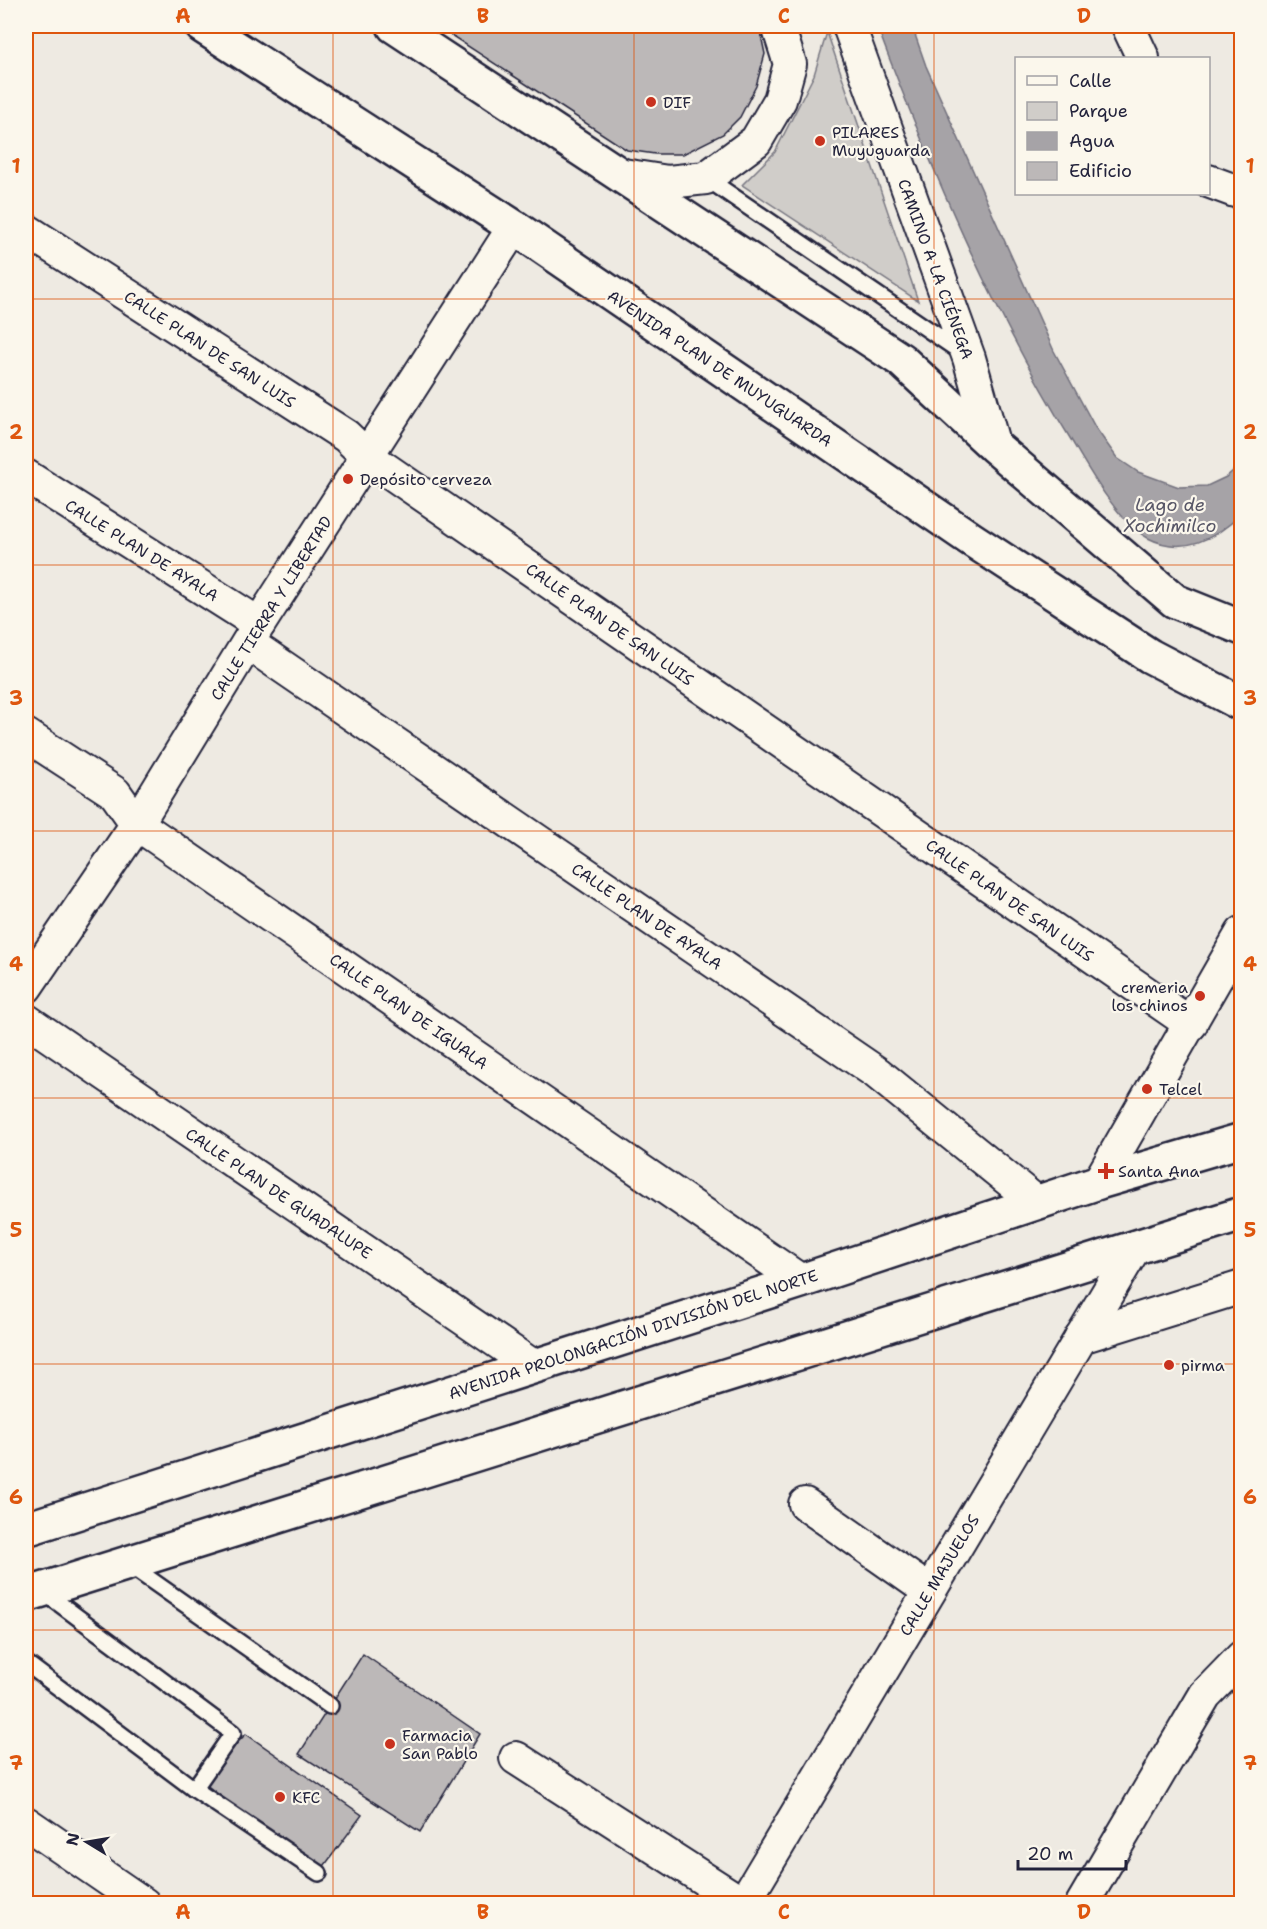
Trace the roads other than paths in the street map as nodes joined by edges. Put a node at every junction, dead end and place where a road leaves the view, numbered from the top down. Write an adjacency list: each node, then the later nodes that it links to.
1 (202, 26): 11 (main road, AVENIDA PLAN DE MUYUGUARDA)
2 (394, 26): 7 (main road)
3 (778, 26): 8 (street)
4 (849, 26): 13 (street, CAMINO A LA CIÉNEGA)
5 (1128, 26): 6 (street)
6 (1143, 57)
7 (623, 175): 8 (street); 14 (main road)
8 (706, 178): 13 (lane)
9 (1210, 181): 10 (street)
10 (1242, 190)
11 (514, 227): 15 (street, CALLE TIERRA Y LIBERTAD); 19 (main road, AVENIDA PLAN DE MUYUGUARDA)
12 (26, 230): 15 (street, CALLE PLAN DE SAN LUIS)
13 (969, 358): 14 (street, CAMINO A LA CIÉNEGA)
14 (994, 446): 17 (main road)
15 (368, 457): 18 (street, CALLE TIERRA Y LIBERTAD); 25 (street, CALLE PLAN DE SAN LUIS)
16 (26, 476): 18 (street, CALLE PLAN DE AYALA)
17 (1242, 628)
18 (254, 633): 21 (street, CALLE TIERRA Y LIBERTAD); 28 (street, CALLE PLAN DE AYALA)
19 (1242, 704)
20 (26, 735): 21 (street, CALLE PLAN DE IGUALA)
21 (137, 824): 23 (street, CALLE TIERRA Y LIBERTAD); 31 (street, CALLE PLAN DE IGUALA)
22 (1242, 933): 25 (street)
23 (26, 986)
24 (26, 1020): 34 (street, CALLE PLAN DE GUADALUPE)
25 (1191, 1024): 27 (street)
26 (1242, 1140): 27 (main road, AVENIDA PROLONGACIÓN DIVISIÓN DEL NORTE)
27 (1099, 1182): 28 (main road, AVENIDA PROLONGACIÓN DIVISIÓN DEL NORTE)
28 (1036, 1203): 31 (main road, AVENIDA PROLONGACIÓN DIVISIÓN DEL NORTE)
29 (1242, 1214): 30 (main road)
30 (1135, 1246): 33 (street, CALLE MAJUELOS); 37 (main road)
31 (801, 1281): 34 (main road, AVENIDA PROLONGACIÓN DIVISIÓN DEL NORTE)
32 (1242, 1287): 33 (street)
33 (1081, 1338): 38 (street, CALLE MAJUELOS)
34 (533, 1366): 36 (main road, AVENIDA PROLONGACIÓN DIVISIÓN DEL NORTE)
35 (805, 1504): 38 (street)
36 (26, 1529)
37 (127, 1563): 39 (main road); 42 (lane)
38 (929, 1591): 48 (street, CALLE MAJUELOS)
39 (33, 1593): 44 (lane)
40 (1242, 1657): 49 (street)
41 (26, 1663): 44 (lane)
42 (330, 1706)
43 (516, 1758): 48 (street)
44 (194, 1789): 46 (lane)
45 (26, 1823): 47 (street)
46 (319, 1873)
47 (144, 1904)
48 (743, 1904)
49 (1082, 1904)

